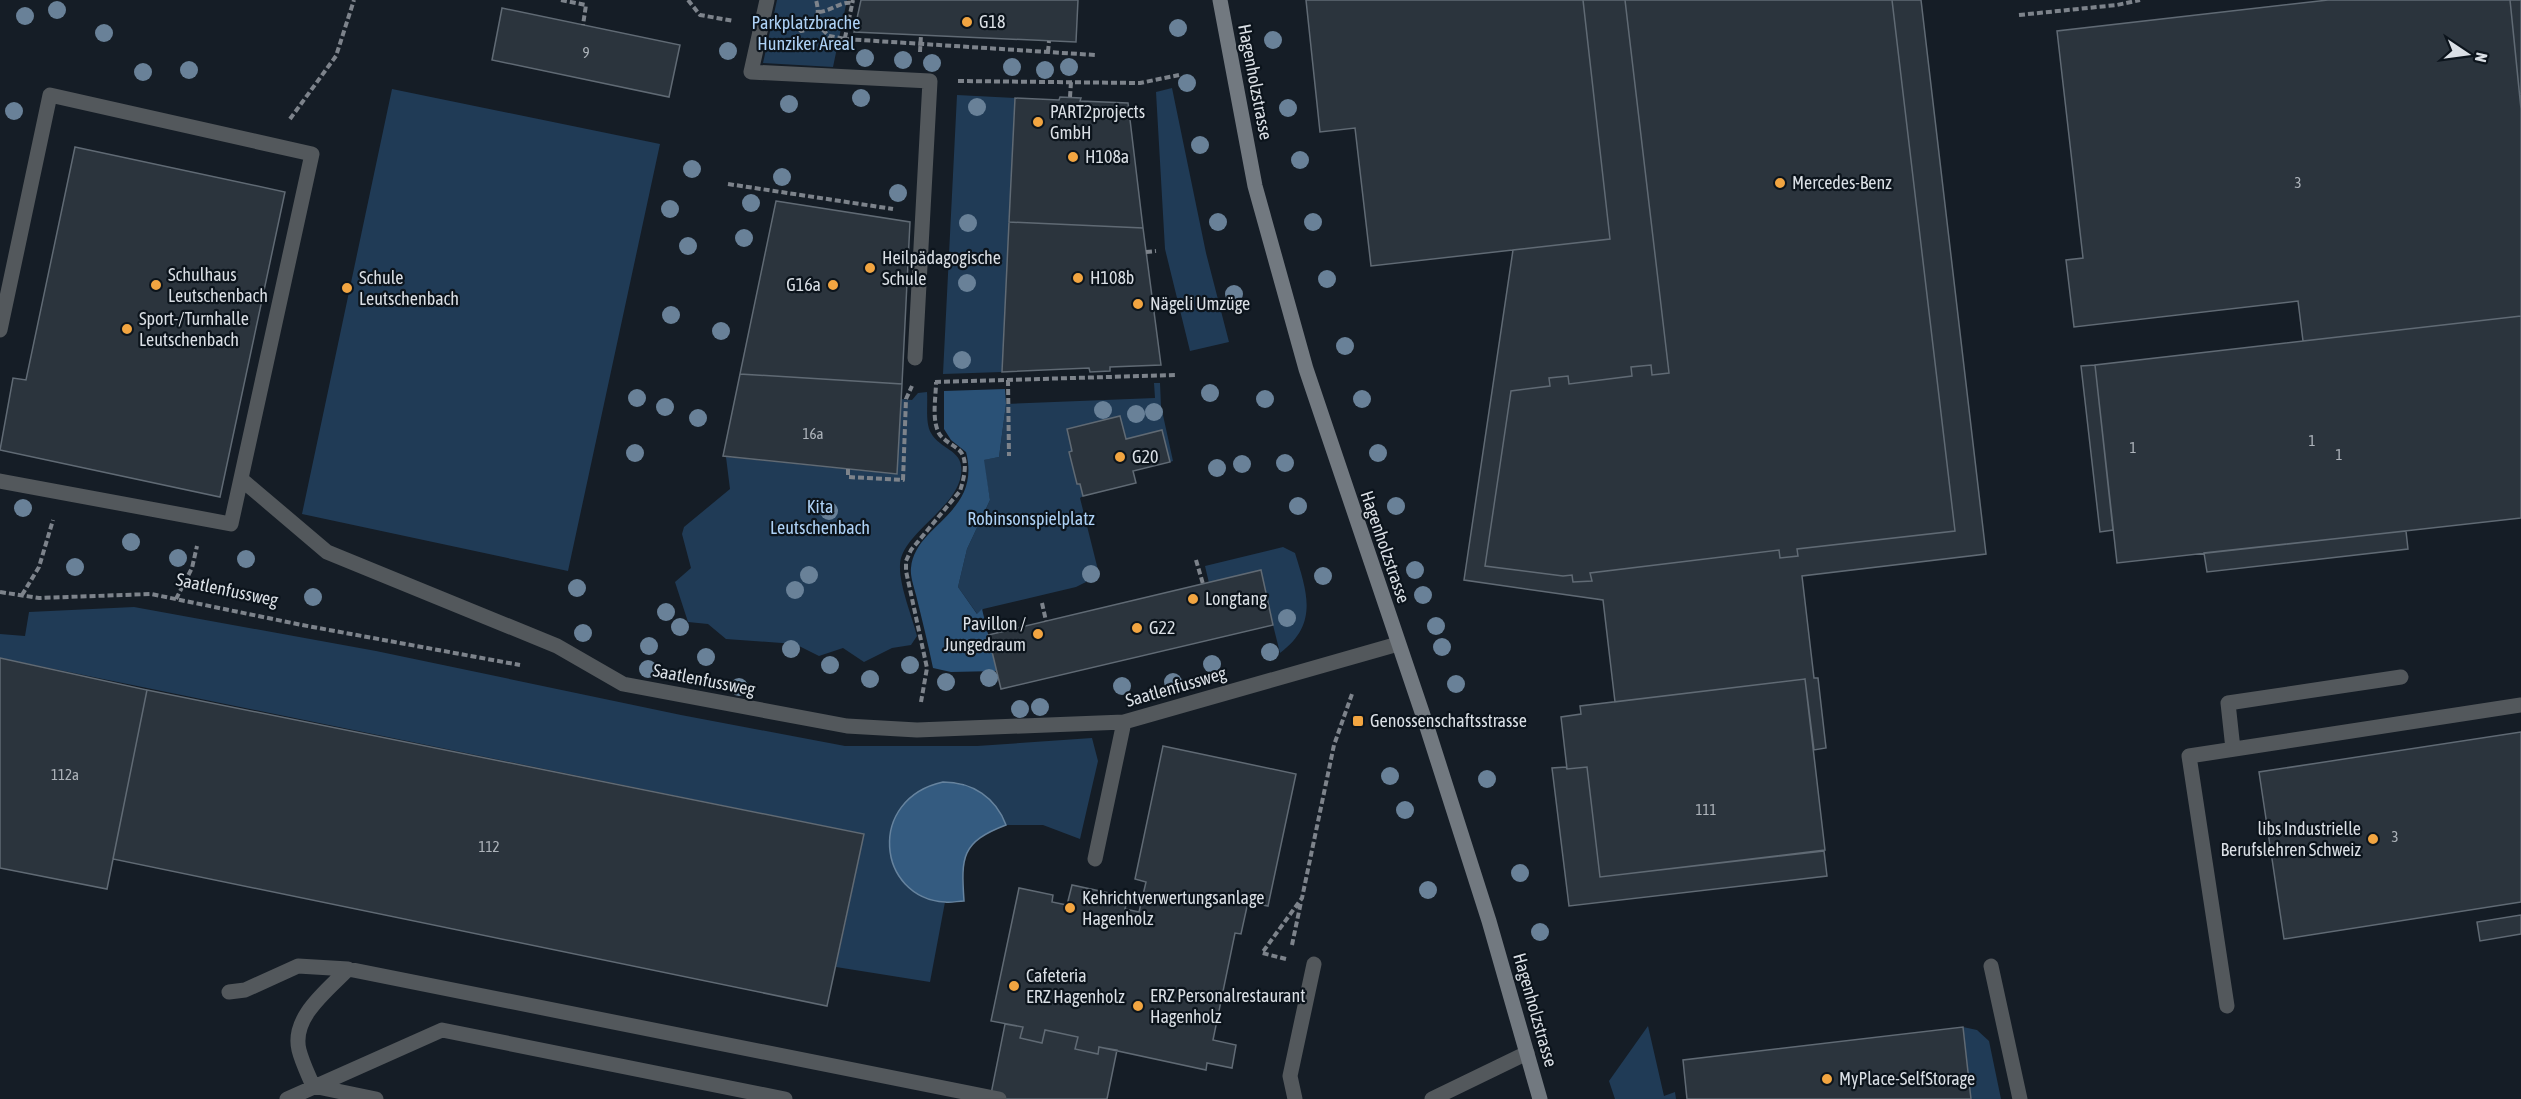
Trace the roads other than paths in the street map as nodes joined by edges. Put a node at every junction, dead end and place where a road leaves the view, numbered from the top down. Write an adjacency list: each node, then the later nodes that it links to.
1 (767, 0): 4 (lane)
2 (1220, 0): 7 (street, Hagenholzstrasse)
3 (0, 330): 5 (lane)
4 (915, 358)
5 (241, 479): 6 (lane); 10 (lane, Saatlenfussweg)
6 (0, 481)
7 (1398, 644): 10 (lane, Saatlenfussweg); 18 (street, Hagenholzstrasse)
8 (2401, 677): 11 (lane)
9 (2521, 705): 11 (lane)
10 (1124, 722): 12 (lane)
11 (2233, 749): 17 (lane)
12 (1095, 859)
13 (1314, 964): 24 (lane)
14 (1991, 966): 27 (lane)
15 (348, 969): 16 (lane); 19 (lane); 23 (lane)
16 (229, 992)
17 (2228, 1006)
18 (1527, 1053): 25 (lane); 26 (street, Hagenholzstrasse)
19 (313, 1086): 20 (lane); 21 (lane); 22 (lane)
20 (287, 1099)
21 (376, 1099)
22 (785, 1099)
23 (999, 1099)
24 (1295, 1099)
25 (1432, 1099)
26 (1540, 1099)
27 (2019, 1099)

